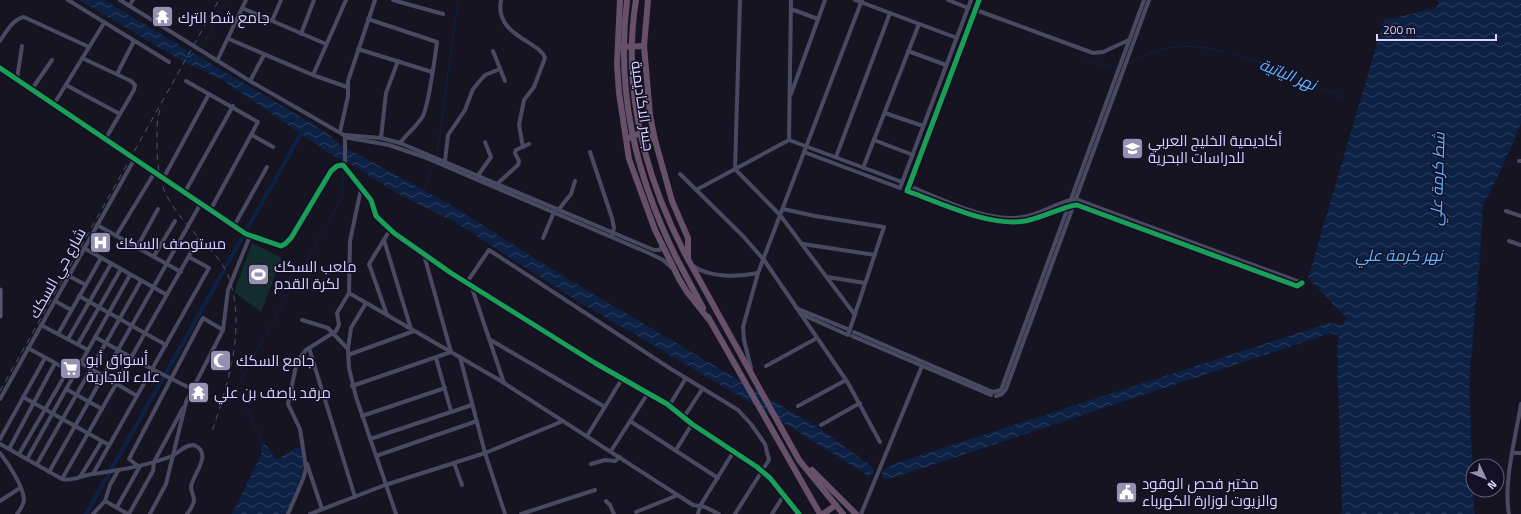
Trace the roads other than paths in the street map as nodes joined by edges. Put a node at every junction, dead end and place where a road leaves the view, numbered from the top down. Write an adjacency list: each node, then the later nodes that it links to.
1 (68, 0): 35 (street)
2 (120, 0): 25 (street)
3 (133, 0): 25 (street)
4 (246, 0): 26 (street)
5 (281, 0): 34 (street)
6 (314, 0): 37 (street)
7 (346, 0): 43 (street)
8 (375, 0): 32 (street)
9 (393, 0): 31 (street)
10 (501, 0): 91 (street)
11 (620, 0): 47 (highway)
12 (627, 0): 182 (highway, جسر الاكاديمية, bridge)
13 (636, 0): 149 (highway, جسر الاكاديمية, bridge)
14 (648, 0): 45 (highway)
15 (740, 0): 101 (street)
16 (791, 0): 28 (street)
17 (825, 0): 33 (street)
18 (855, 0): 24 (street)
19 (948, 0): 27 (street)
20 (971, 0): 27 (street)
21 (979, 0): 29 (street)
22 (1144, 0): 42 (street)
23 (1149, 0): 42 (street)
24 (861, 1): 30 (street); 89 (street)
25 (129, 6): 54 (street)
26 (242, 8): 34 (street); 39 (street)
27 (968, 8): 38 (street)
28 (791, 9): 33 (street); 71 (street)
29 (976, 10): 42 (street); 110 (street)
30 (890, 13): 36 (street); 95 (street)
31 (443, 14)
32 (368, 19): 48 (street); 60 (street)
33 (818, 20): 71 (street)
34 (272, 21): 37 (street)
35 (104, 23): 41 (street); 46 (street)
36 (919, 24): 38 (street); 50 (street)
37 (301, 34): 43 (street)
38 (957, 38): 57 (street)
39 (229, 39): 51 (street); 54 (street)
40 (0, 41): 46 (street)
41 (134, 41): 56 (street); 61 (street)
42 (1131, 41): 114 (street); 115 (street)
43 (326, 44): 62 (street)
44 (22, 46): 63 (street)
45 (644, 46): 47 (highway); 82 (highway)
46 (89, 47): 52 (street)
47 (617, 47): 85 (highway)
48 (358, 49): 55 (street); 68 (street)
49 (493, 51): 59 (street)
50 (908, 51): 57 (street); 74 (street)
51 (264, 55): 62 (street); 65 (street)
52 (82, 58): 61 (street); 67 (street)
53 (52, 60): 69 (street)
54 (218, 61): 65 (street)
55 (398, 61): 60 (street); 81 (street)
56 (169, 62)
57 (946, 65): 76 (street)
58 (0, 68): 63 (street)
59 (500, 69): 66 (street); 97 (street)
60 (432, 72): 86 (street)
61 (117, 74): 75 (street)
62 (313, 75): 68 (street)
63 (17, 79): 69 (street)
64 (186, 81): 70 (street)
65 (250, 81): 77 (street)
66 (505, 81)
67 (66, 85): 72 (street); 75 (street)
68 (347, 87): 77 (street)
69 (32, 89): 72 (street)
70 (209, 94): 73 (street); 105 (street)
71 (790, 98): 83 (street)
72 (54, 104): 80 (street)
73 (233, 106): 78 (street); 113 (street)
74 (885, 112): 76 (street); 84 (street)
75 (120, 114): 80 (street)
76 (923, 126): 94 (street)
77 (340, 132): 79 (street)
78 (252, 135): 90 (street); 119 (street)
79 (345, 135): 81 (street); 99 (street); 109 (street)
80 (106, 138): 96 (street)
81 (381, 138): 86 (street)
82 (655, 140): 85 (highway); 149 (highway)
83 (789, 140): 89 (street); 101 (street)
84 (874, 140): 94 (street); 100 (street)
85 (626, 141): 139 (highway)
86 (400, 142): 97 (street)
87 (485, 142): 103 (street)
88 (529, 144): 91 (street)
89 (806, 146): 93 (street); 95 (street)
90 (273, 147)
91 (523, 147): 108 (street)
92 (590, 152): 132 (street)
93 (804, 152): 107 (street); 121 (street)
94 (913, 155): 107 (street)
95 (836, 157): 100 (street)
96 (135, 158): 102 (street); 128 (street, شارع حي السكك)
97 (445, 161): 103 (street)
98 (267, 167): 129 (street)
99 (345, 167): 111 (street); 131 (street)
100 (864, 168): 107 (street)
101 (735, 169): 112 (street); 125 (street)
102 (155, 172): 105 (street); 133 (street)
103 (478, 174): 108 (street)
104 (680, 174): 112 (street)
105 (164, 177): 113 (street)
106 (574, 181): 120 (street)
107 (902, 182)
108 (498, 183): 109 (street); 120 (street)
109 (494, 187): 124 (street)
110 (908, 188): 115 (street); 118 (street)
111 (361, 189): 130 (street); 166 (street)
112 (696, 190): 148 (street)
113 (185, 192): 116 (street)
114 (1075, 199): 115 (street); 117 (street); 117 (street)
115 (1069, 201): 118 (street)
116 (201, 203): 119 (street); 151 (street)
117 (1073, 205): 118 (street); 233 (street)
118 (1067, 207): 233 (street)
119 (211, 209): 129 (street)
120 (558, 209): 132 (street)
121 (783, 209): 125 (street); 144 (street)
122 (158, 210): 141 (street)
123 (1506, 211): 126 (street)
124 (554, 212): 132 (street); 134 (street)
125 (780, 215): 138 (street); 148 (street)
126 (1521, 216)
127 (174, 221): 145 (street)
128 (97, 225): 133 (street); 142 (street, شارع حي السكك)
129 (236, 227): 131 (street)
130 (390, 230): 136 (street); 143 (street)
131 (248, 235): 185 (street)
132 (612, 235): 139 (street); 158 (street)
133 (116, 236): 141 (street)
134 (543, 238)
135 (198, 240): 146 (street)
136 (384, 240): 177 (street); 186 (street)
137 (1510, 241): 140 (street)
138 (803, 244): 144 (street); 157 (street)
139 (662, 245): 158 (highway)
140 (1521, 245)
141 (136, 247): 145 (street)
142 (84, 248): 147 (street); 156 (street, شارع حي السكك)
143 (424, 254): 160 (street); 204 (street)
144 (875, 255): 161 (street)
145 (154, 256): 151 (street)
146 (189, 256): 153 (street); 197 (street)
147 (101, 258): 150 (street); 162 (street)
148 (764, 260): 154 (street); 173 (street)
149 (689, 263): 154 (street); 224 (highway, جسر الاكاديمية)
150 (111, 264): 152 (street); 170 (street)
151 (167, 264): 153 (street); 164 (street)
152 (121, 269): 155 (street); 172 (street)
153 (180, 272): 167 (street)
154 (758, 273): 224 (street)
155 (130, 274): 159 (street); 175 (street)
156 (69, 276): 162 (street); 169 (street, شارع حي السكك)
157 (827, 277): 161 (street); 178 (street)
158 (679, 279): 182 (highway)
159 (141, 281): 164 (street); 180 (street)
160 (466, 282): 163 (street); 220 (street)
161 (865, 283): 178 (street)
162 (86, 285): 168 (street)
163 (471, 285): 194 (street); 221 (street)
164 (153, 288): 167 (street); 184 (street)
165 (0, 290): 179 (main road)
166 (348, 293): 171 (street); 188 (street)
167 (167, 295): 187 (street)
168 (79, 296): 170 (street); 174 (street)
169 (55, 301): 174 (street); 183 (street, شارع حي السكك)
170 (89, 302): 172 (street); 193 (street)
171 (366, 303): 177 (street); 201 (street)
172 (99, 307): 175 (street); 196 (street)
173 (796, 308): 176 (street); 189 (street)
174 (71, 310): 190 (street)
175 (109, 313): 180 (street); 191 (street)
176 (801, 314): 189 (street); 192 (street)
177 (387, 315): 186 (street)
178 (855, 315): 189 (street)
179 (0, 316)
180 (119, 319): 184 (street); 195 (street)
181 (302, 320): 188 (street)
182 (710, 321): 325 (highway)
183 (42, 325): 190 (street); 199 (street, شارع حي السكك)
184 (132, 326): 187 (street); 203 (street)
185 (223, 330): 219 (street); 230 (street)
186 (413, 330): 204 (street); 205 (street)
187 (145, 333): 197 (street); 208 (street)
188 (334, 333): 200 (street); 201 (street)
189 (852, 333): 198 (street)
190 (58, 334): 193 (street)
191 (95, 337): 195 (street); 202 (street)
192 (817, 338): 212 (street); 222 (street)
193 (68, 339): 196 (street)
194 (489, 339): 223 (street); 245 (street)
195 (105, 343): 203 (street); 214 (street)
196 (78, 344): 202 (street)
197 (166, 345): 216 (street)
198 (878, 345): 213 (street); 233 (street)
199 (28, 348): 207 (street); 236 (street, شارع حي السكك)
200 (309, 348): 282 (street); 300 (street)
201 (348, 349): 205 (street)
202 (88, 350): 211 (street)
203 (118, 350): 208 (street); 218 (street)
204 (451, 352): 206 (street); 209 (street)
205 (348, 355): 226 (street)
206 (460, 357): 223 (street); 241 (street)
207 (45, 358): 210 (street); 235 (street)
208 (131, 358): 216 (street); 225 (street)
209 (436, 358): 226 (street); 227 (street)
210 (55, 363): 215 (street); 239 (street)
211 (81, 363): 214 (street); 217 (street)
212 (766, 366)
213 (922, 366): 233 (street); 328 (street)
214 (91, 369): 218 (street); 232 (street)
215 (68, 370): 217 (street); 246 (street)
216 (153, 370): 219 (street); 234 (street)
217 (75, 374): 229 (street)
218 (103, 376): 225 (street); 237 (street)
219 (170, 378): 230 (street); 286 (street)
220 (686, 378): 228 (street); 243 (street)
221 (622, 379): 231 (street); 245 (street)
222 (846, 380): 240 (street); 244 (street)
223 (504, 383): 254 (street)
224 (756, 383): 271 (highway, جسر الاكاديمية)
225 (116, 384): 234 (street); 247 (street)
226 (352, 386): 250 (street)
227 (445, 388): 248 (street); 250 (street)
228 (702, 388): 251 (street); 287 (street)
229 (66, 389): 232 (street); 249 (street)
230 (192, 389): 238 (street)
231 (648, 393): 243 (street); 255 (street)
232 (76, 395): 237 (street); 252 (street)
233 (996, 395)
234 (137, 396): 266 (street)
235 (23, 397): 239 (street); 261 (street)
236 (0, 399)
237 (89, 402): 247 (street); 258 (street)
238 (186, 402): 277 (street); 281 (street)
239 (33, 403): 246 (street); 267 (street)
240 (860, 403): 257 (street); 264 (street)
241 (472, 404): 248 (street); 253 (street)
242 (1521, 404): 272 (street)
243 (669, 406): 251 (street)
244 (798, 406)
245 (605, 407): 260 (street)
246 (45, 409): 249 (street); 276 (street)
247 (102, 409): 259 (street)
248 (451, 412): 262 (street)
249 (53, 414): 252 (street); 280 (street)
250 (362, 416): 262 (street)
251 (684, 417): 256 (street)
252 (63, 419): 258 (street); 284 (street)
253 (477, 421): 274 (street); 278 (street)
254 (563, 421): 260 (street); 274 (street)
255 (630, 421): 268 (street); 269 (street)
256 (692, 424): 268 (street); 270 (street)
257 (821, 425)
258 (75, 426): 259 (street); 289 (street)
259 (88, 433): 263 (street); 293 (street)
260 (587, 436): 269 (street)
261 (0, 439)
262 (370, 439): 278 (street)
263 (102, 441): 266 (street); 291 (street)
264 (880, 442)
265 (0, 444): 267 (street)
266 (109, 445): 290 (street)
267 (9, 448): 276 (street)
268 (676, 450): 292 (street)
269 (611, 451): 279 (street)
270 (734, 451): 287 (street); 292 (street)
271 (795, 452): 304 (highway); 327 (highway)
272 (1513, 452): 275 (street); 329 (street)
273 (0, 453): 296 (street)
274 (485, 453): 283 (street); 317 (street)
275 (1521, 453)
276 (19, 454): 280 (street)
277 (173, 455): 281 (street); 312 (street); 313 (street)
278 (376, 456): 294 (street)
279 (620, 457): 285 (street); 298 (street)
280 (28, 459): 284 (street)
281 (154, 462): 286 (street); 311 (street)
282 (306, 462): 307 (street); 314 (street)
283 (454, 463): 294 (street); 295 (street)
284 (37, 464): 289 (street)
285 (591, 464)
286 (139, 466): 288 (street); 306 (street)
287 (762, 470): 299 (street); 322 (street)
288 (116, 471): 290 (street); 301 (street)
289 (49, 472): 293 (street)
290 (93, 474): 291 (street)
291 (80, 477): 293 (street)
292 (718, 478): 305 (street)
293 (62, 479)
294 (385, 485): 300 (street); 316 (street)
295 (462, 485)
296 (20, 488): 302 (street); 309 (street)
297 (595, 490): 318 (street)
298 (678, 495): 305 (street); 308 (street)
299 (784, 495): 323 (street); 324 (street)
300 (355, 496): 307 (street)
301 (105, 500): 306 (street); 310 (street)
302 (0, 501)
303 (606, 501): 319 (street)
304 (836, 505): 325 (highway); 326 (highway)
305 (700, 506): 320 (street); 321 (street)
306 (117, 507): 311 (street)
307 (322, 509): 315 (street)
308 (636, 512)
309 (18, 514)
310 (93, 514)
311 (129, 514)
312 (150, 514)
313 (187, 514)
314 (288, 514)
315 (310, 514)
316 (396, 514)
317 (505, 514)
318 (521, 514)
319 (614, 514)
320 (698, 514)
321 (718, 514)
322 (735, 514)
323 (772, 514)
324 (799, 514)
325 (822, 514)
326 (843, 514)
327 (856, 514)
328 (861, 514)
329 (1509, 514)

